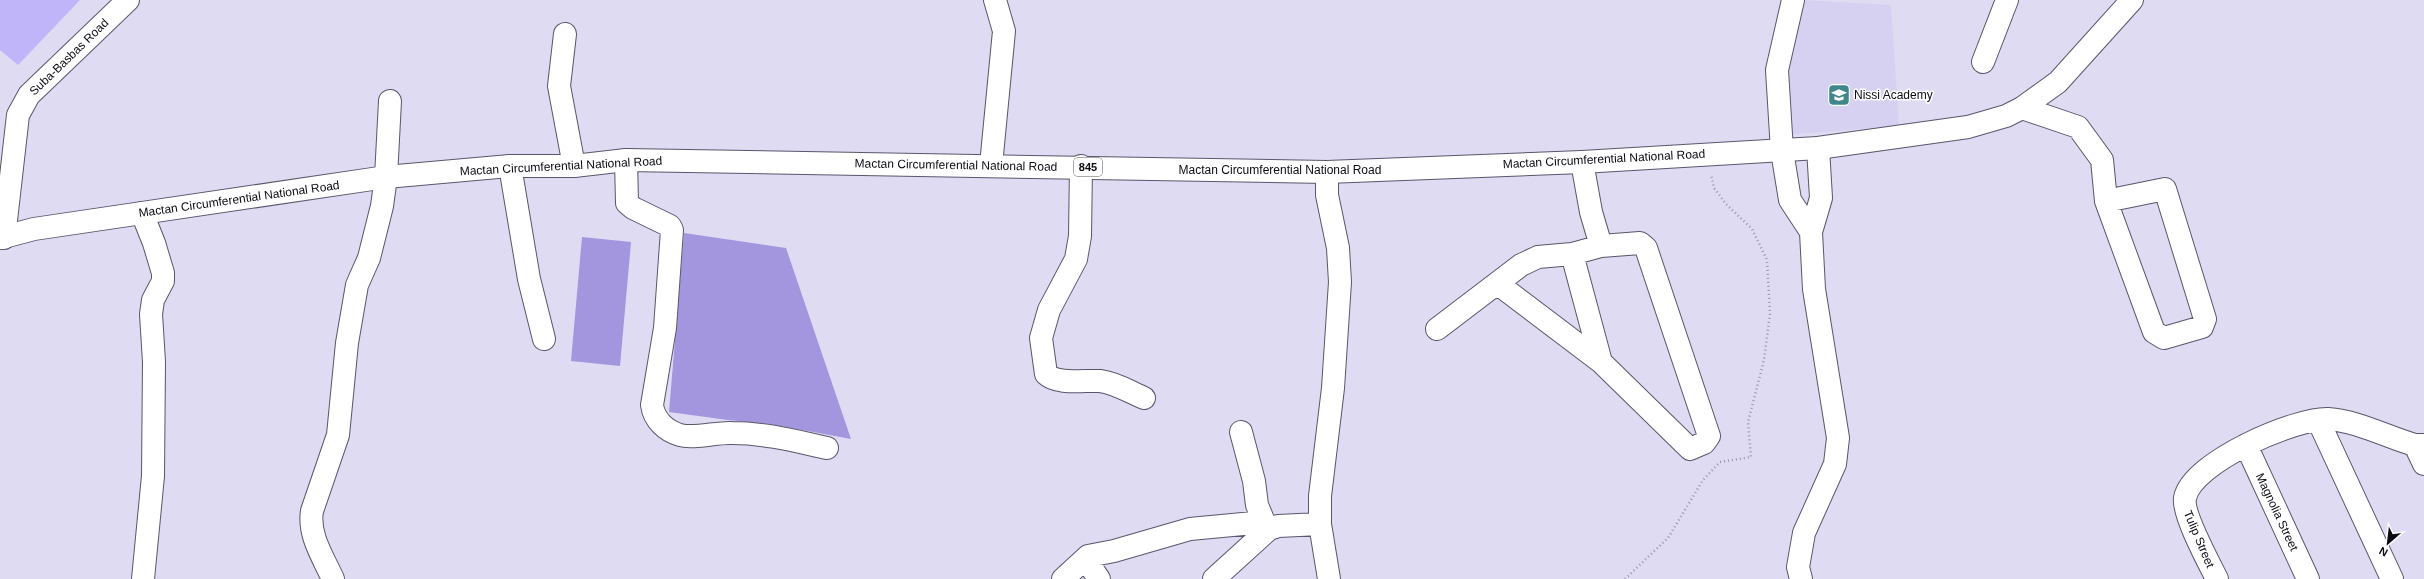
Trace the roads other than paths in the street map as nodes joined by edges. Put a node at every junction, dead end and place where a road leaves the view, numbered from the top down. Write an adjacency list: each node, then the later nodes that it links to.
1 (128, 0): 20 (street, Suba-Basbas Road)
2 (995, 0): 14 (street)
3 (1793, 0): 11 (street)
4 (2008, 0): 7 (street)
5 (2132, 0): 9 (street, Mactan Circumferential National Road / 845)
6 (565, 34): 16 (street)
7 (1983, 62)
8 (390, 101): 19 (street)
9 (2022, 108): 10 (street, Mactan Circumferential National Road / 845); 21 (street)
10 (1818, 148): 11 (street, Mactan Circumferential National Road / 845); 23 (street)
11 (1782, 151): 13 (street, Mactan Circumferential National Road / 845); 23 (street)
12 (626, 160): 14 (street, Mactan Circumferential National Road / 845); 16 (street, Mactan Circumferential National Road / 845); 35 (street)
13 (1582, 162): 18 (street, Mactan Circumferential National Road / 845); 25 (street)
14 (991, 165): 17 (street, Mactan Circumferential National Road / 845)
15 (510, 166): 16 (street, Mactan Circumferential National Road / 845); 19 (street, Mactan Circumferential National Road / 845); 29 (street)
16 (574, 166)
17 (1081, 166): 18 (street, Mactan Circumferential National Road / 845); 31 (street)
18 (1327, 172): 37 (street)
19 (386, 177): 22 (street, Mactan Circumferential National Road / 845); 41 (street)
20 (6, 182): 24 (street, Suba-Basbas Road)
21 (2106, 200): 21 (street)
22 (142, 213): 24 (street, Mactan Circumferential National Road / 845); 40 (street)
23 (1811, 232): 46 (street)
24 (2, 238)
25 (1601, 246): 26 (street); 30 (street)
26 (1572, 254): 27 (street); 30 (street)
27 (1498, 284): 28 (street); 30 (street)
28 (1437, 329)
29 (544, 339)
30 (1601, 362)
31 (1144, 398)
32 (2318, 420): 34 (street); 36 (street); 49 (street)
33 (1241, 432): 38 (street)
34 (2246, 445): 47 (street, Tulip Street); 48 (street, Magnolia Street)
35 (827, 448)
36 (2421, 452)
37 (1320, 524): 38 (street); 45 (street)
38 (1266, 525): 39 (street); 44 (street)
39 (1088, 556): 42 (street); 43 (street)
40 (143, 579)
41 (334, 579)
42 (1064, 579)
43 (1099, 579)
44 (1214, 579)
45 (1329, 579)
46 (1801, 579)
47 (2217, 579)
48 (2308, 579)
49 (2392, 579)

